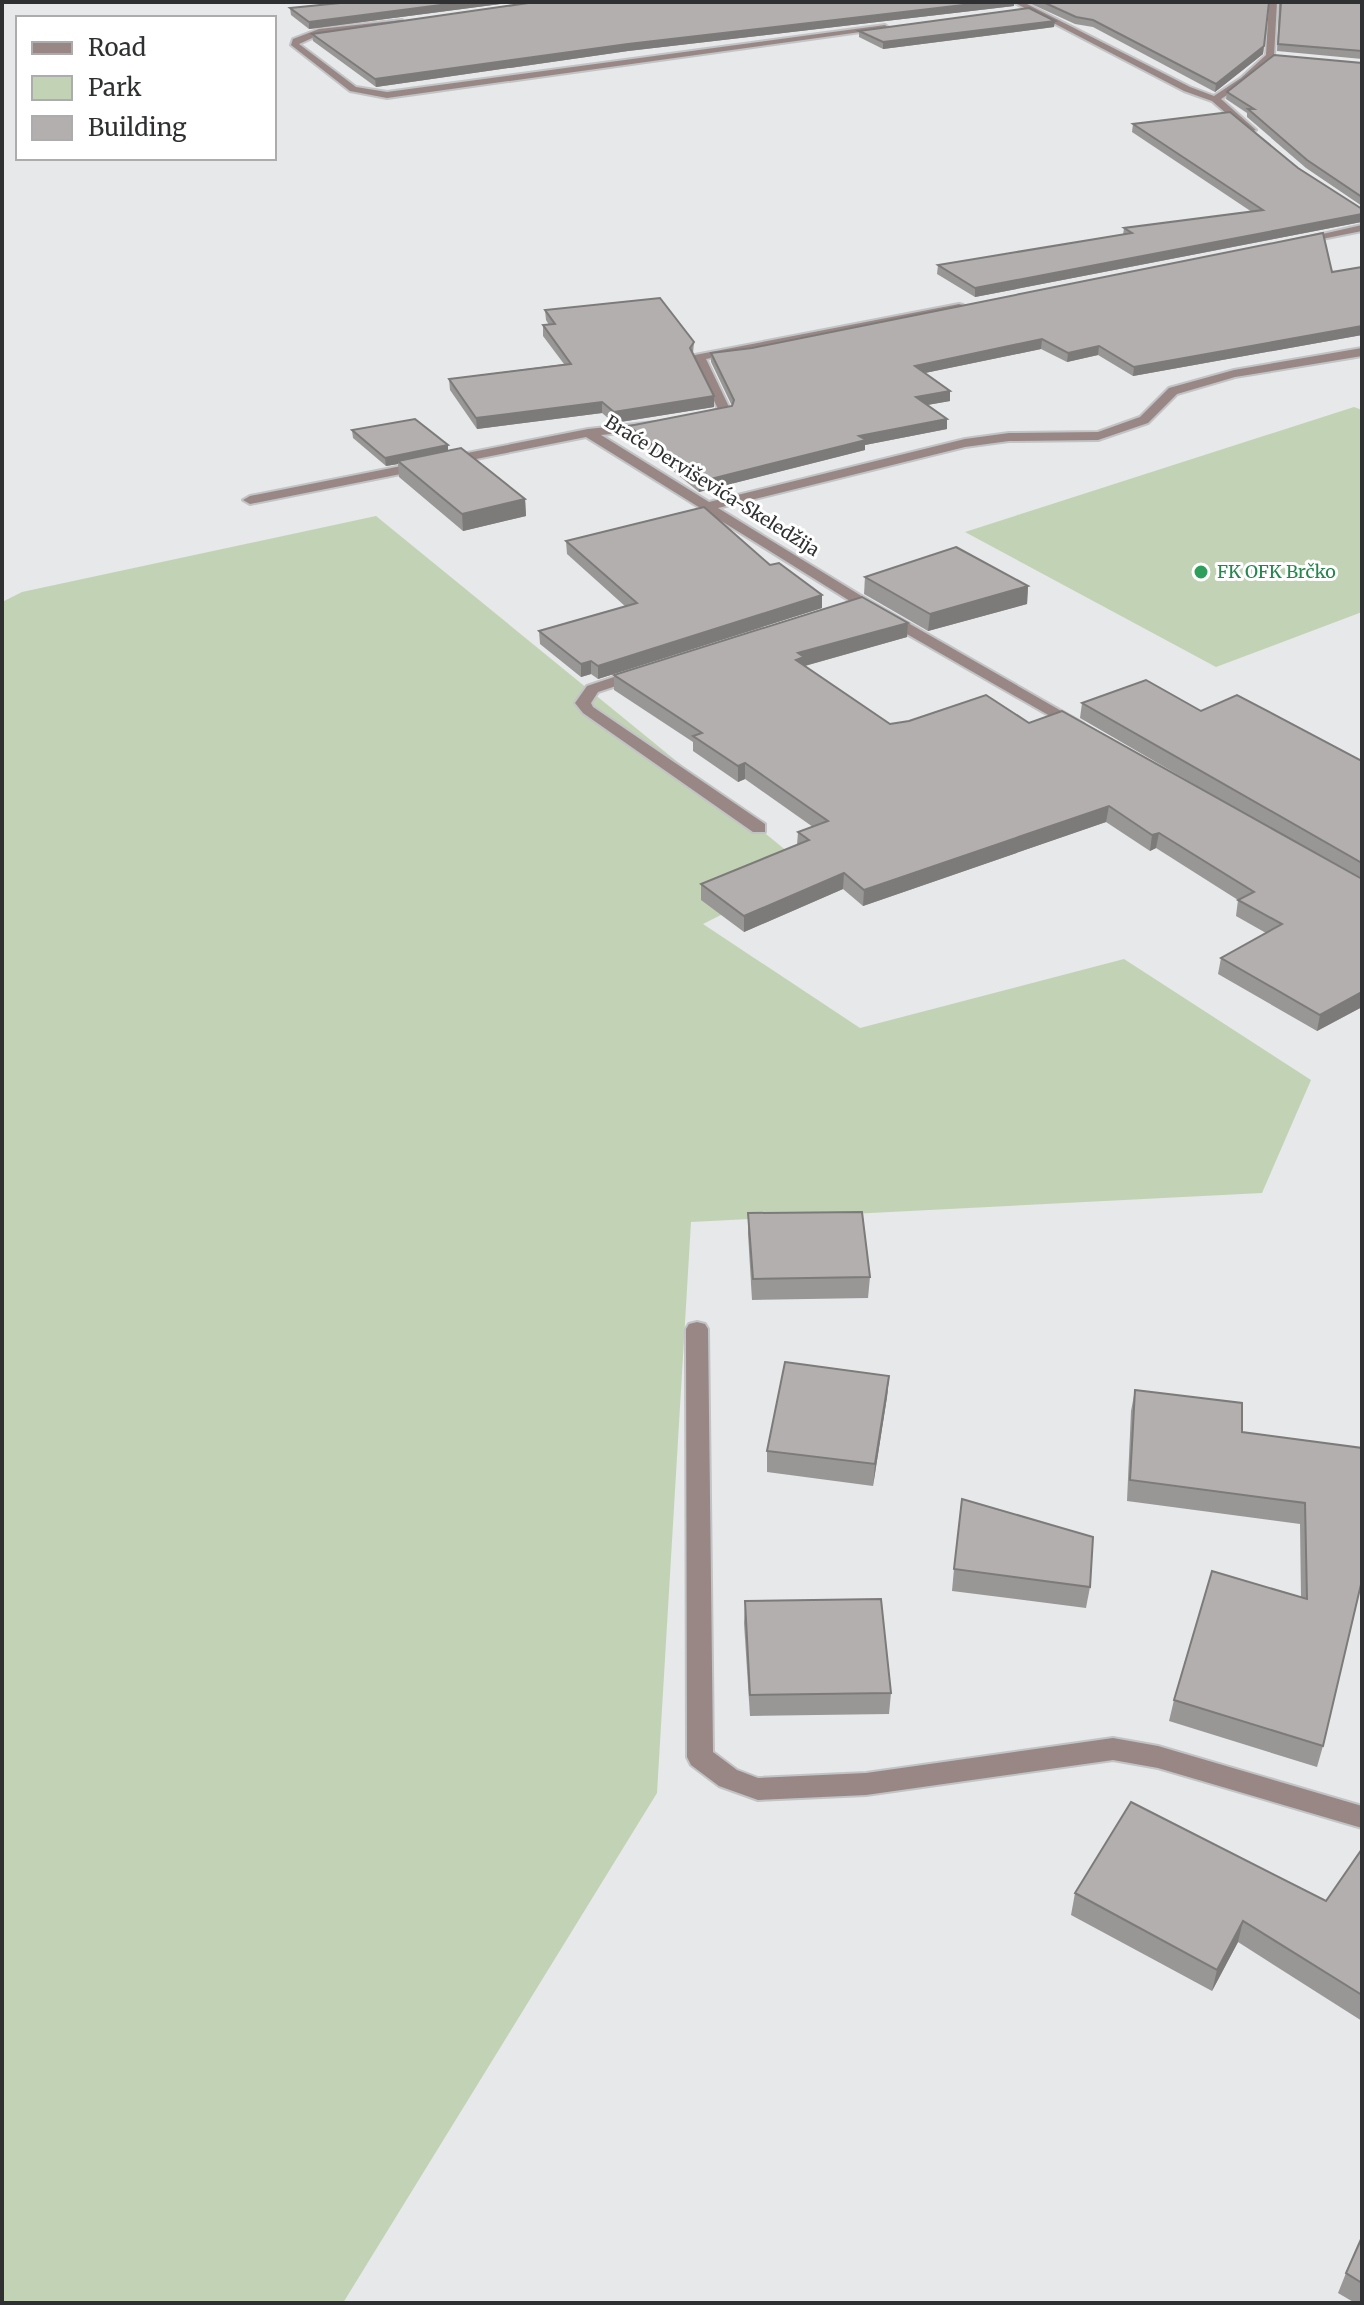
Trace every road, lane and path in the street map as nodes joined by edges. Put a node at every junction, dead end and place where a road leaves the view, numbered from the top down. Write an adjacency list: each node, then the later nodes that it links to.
1 (1273, 2): 5 (street)
2 (1015, 6): 7 (street)
3 (416, 20): 4 (street)
4 (889, 27)
5 (1270, 56): 6 (street); 7 (street)
6 (1285, 57)
7 (1215, 99): 8 (street)
8 (1258, 136)
9 (1362, 228): 10 (street)
10 (1279, 245)
11 (980, 303): 13 (street, Braće Derviševića-Skeledžija)
12 (1362, 352): 15 (street)
13 (588, 433): 14 (street); 15 (street, Braće Derviševića-Skeledžija)
14 (250, 500)
15 (708, 506): 17 (street, Braće Derviševića-Skeledžija)
16 (660, 667): 18 (street)
17 (1093, 736)
18 (759, 828)
19 (697, 1329): 20 (street)
20 (1362, 1817)

